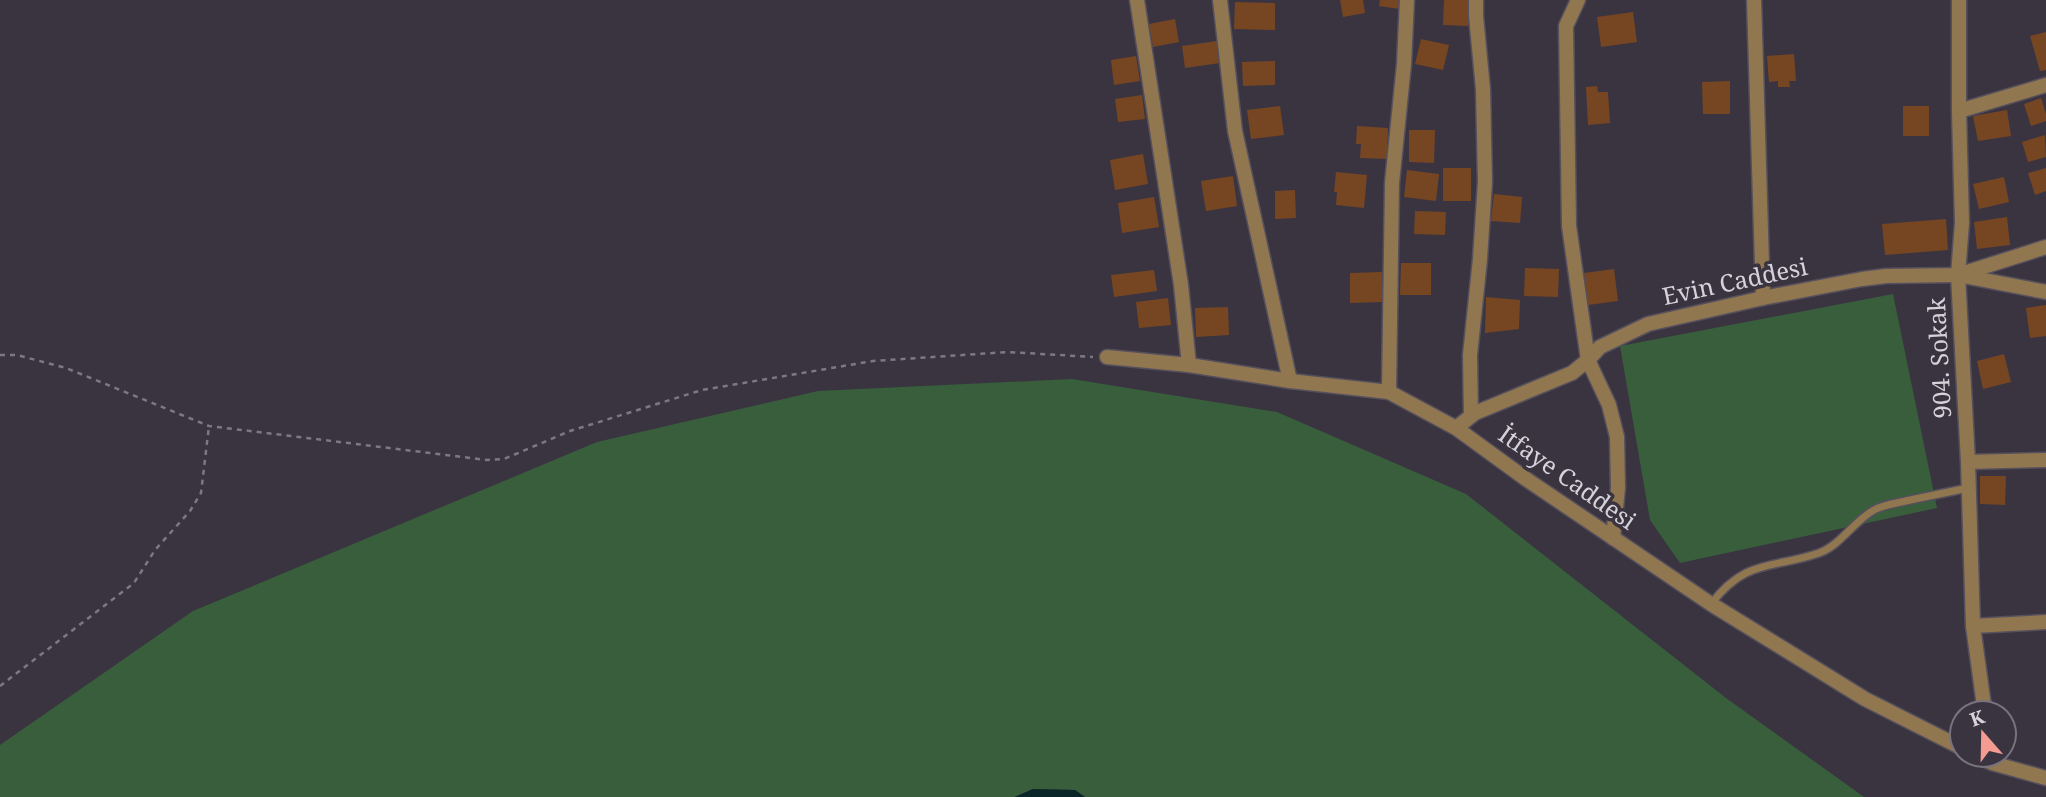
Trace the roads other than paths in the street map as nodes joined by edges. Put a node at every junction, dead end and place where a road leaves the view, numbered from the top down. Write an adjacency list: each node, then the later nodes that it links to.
1 (1137, 0): 16 (street)
2 (1220, 0): 17 (street)
3 (1407, 0): 18 (street)
4 (1476, 0): 19 (street)
5 (1578, 0): 15 (street)
6 (1754, 0): 13 (street)
7 (1959, 0): 9 (street, 904. Sokak)
8 (2046, 85): 9 (street)
9 (1959, 111): 11 (street, 904. Sokak)
10 (2046, 247): 11 (street, Evin Caddesi)
11 (1958, 275): 12 (street); 13 (street, Evin Caddesi); 22 (street, 904. Sokak)
12 (2046, 292)
13 (1763, 298): 15 (street, Evin Caddesi)
14 (1107, 357): 16 (street, İtfaye Caddesi)
15 (1588, 360): 19 (street, Evin Caddesi); 24 (street)
16 (1189, 365): 17 (street, İtfaye Caddesi)
17 (1290, 381): 18 (street, İtfaye Caddesi)
18 (1390, 392): 20 (street, İtfaye Caddesi)
19 (1471, 416): 20 (street, Evin Caddesi)
20 (1456, 428): 24 (street, İtfaye Caddesi)
21 (2046, 460): 22 (street)
22 (1968, 461): 23 (street, 904. Sokak)
23 (1969, 488): 25 (lane); 27 (street, 904. Sokak)
24 (1613, 538): 25 (street, İtfaye Caddesi)
25 (1712, 604): 29 (street, İtfaye Caddesi)
26 (2046, 622): 27 (street)
27 (1973, 626): 28 (street, 904. Sokak)
28 (1983, 699)
29 (1948, 741)
30 (2018, 768): 31 (street)
31 (2046, 778)

